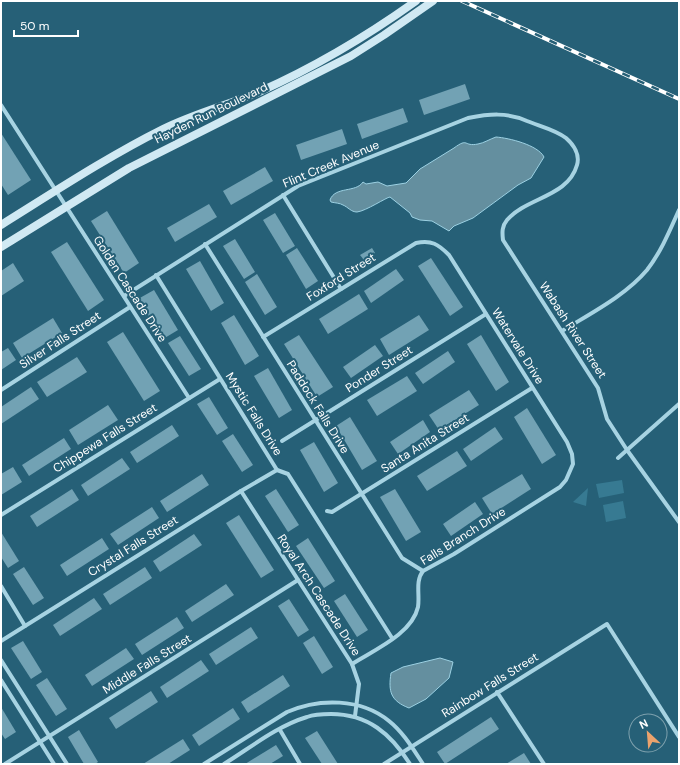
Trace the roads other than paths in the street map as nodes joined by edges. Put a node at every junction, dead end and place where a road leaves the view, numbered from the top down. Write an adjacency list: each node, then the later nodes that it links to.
1 (416, 1): 4 (main road, Hayden Run Boulevard)
2 (433, 1): 6 (main road, Hayden Run Boulevard)
3 (1, 105): 4 (street, Golden Cascade Drive)
4 (56, 190): 6 (street, Golden Cascade Drive); 8 (main road, Hayden Run Boulevard)
5 (283, 195): 9 (street, Flint Creek Avenue); 11 (street, Flint Creek Avenue); 14 (street)
6 (65, 206): 12 (main road, Hayden Run Boulevard); 15 (street, Golden Cascade Drive)
7 (679, 210): 18 (street)
8 (1, 226)
9 (502, 229): 18 (street, Wabash River Street)
10 (433, 242): 14 (street, Foxford Street); 17 (street, Watervale Drive)
11 (205, 244): 13 (street, Flint Creek Avenue); 19 (street, Paddock Falls Drive)
12 (1, 248)
13 (156, 275): 15 (street, Flint Creek Avenue); 20 (street, Mystic Falls Drive)
14 (341, 289): 19 (street, Foxford Street)
15 (124, 296): 16 (street, Golden Cascade Drive)
16 (130, 307): 22 (street, Silver Falls Street); 23 (street, Golden Cascade Drive)
17 (486, 314): 21 (street, Watervale Drive); 25 (street, Ponder Street)
18 (562, 331): 27 (street, Wabash River Street)
19 (263, 337): 25 (street, Paddock Falls Drive)
20 (220, 379): 23 (street, Chippewa Falls Street); 30 (street, Mystic Falls Drive)
21 (532, 388): 29 (street, Watervale Drive); 32 (street, Santa Anita Street)
22 (1, 390)
23 (189, 398): 34 (street, Chippewa Falls Street)
24 (679, 404): 27 (street)
25 (315, 420): 26 (street, Ponder Street); 32 (street, Paddock Falls Drive)
26 (282, 441)
27 (627, 450): 28 (street); 35 (street, Wabash River Street)
28 (618, 458)
29 (572, 469): 36 (street, Falls Branch Drive)
30 (278, 470): 31 (street, Crystal Falls Street); 40 (street, Mystic Falls Drive)
31 (241, 491): 37 (street, Royal Arch Cascade Drive); 39 (street, Crystal Falls Street)
32 (361, 494): 33 (street, Santa Anita Street); 36 (street, Paddock Falls Drive)
33 (326, 511)
34 (1, 515)
35 (679, 522)
36 (423, 571): 40 (street, Falls Branch Drive)
37 (298, 580): 43 (street, Royal Arch Cascade Drive); 49 (street, Middle Falls Street)
38 (1, 586): 39 (street)
39 (26, 626): 41 (street, Crystal Falls Street)
40 (392, 638): 43 (street, Falls Branch Drive)
41 (1, 641)
42 (1, 660): 49 (street)
43 (352, 664): 46 (street, Royal Arch Cascade Drive)
44 (1, 680): 51 (street)
45 (498, 692): 50 (street, Rainbow Falls Street); 52 (street, Rainbow Falls Street); 63 (street)
46 (357, 705): 47 (street, Royal Arch Cascade Drive); 52 (street); 57 (street)
47 (355, 716): 48 (street); 53 (street)
48 (280, 730): 58 (street); 59 (street)
49 (49, 736): 51 (street, Middle Falls Street); 56 (street)
50 (679, 737)
51 (40, 742): 54 (street, Middle Falls Street); 55 (street)
52 (412, 747): 53 (street, Rainbow Falls Street); 62 (street)
53 (402, 752): 60 (street, Rainbow Falls Street); 61 (street)
54 (5, 764)
55 (54, 764)
56 (66, 764)
57 (204, 764)
58 (224, 764)
59 (300, 764)
60 (384, 764)
61 (410, 764)
62 (423, 764)
63 (544, 764)

